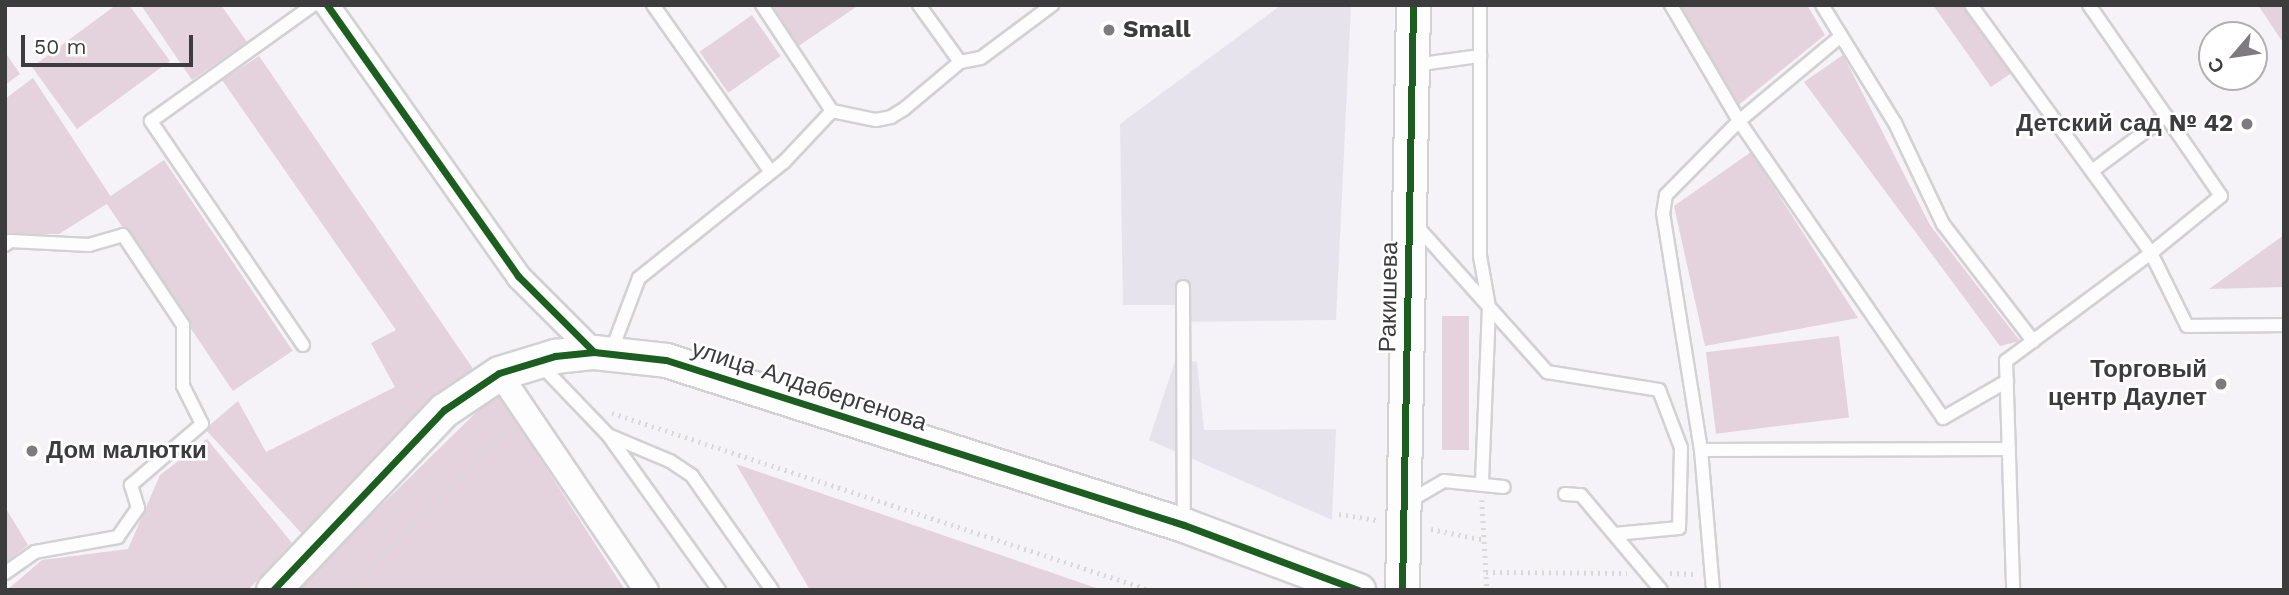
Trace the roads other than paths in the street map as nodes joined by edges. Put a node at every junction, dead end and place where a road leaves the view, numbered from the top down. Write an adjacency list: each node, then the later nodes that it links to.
1 (313, 5): 29 (lane)
2 (327, 5): 30 (street)
3 (653, 5): 21 (lane)
4 (762, 5): 17 (lane)
5 (919, 5): 15 (lane)
6 (1052, 5): 15 (lane)
7 (1413, 5): 16 (street, Ракишева)
8 (1480, 5): 14 (lane)
9 (1671, 5): 19 (lane)
10 (1822, 5): 13 (lane)
11 (1971, 5): 20 (lane)
12 (2089, 5): 18 (lane)
13 (1841, 36): 19 (lane); 28 (lane)
14 (1480, 56): 16 (lane); 26 (lane)
15 (960, 62): 17 (lane)
16 (1412, 65): 22 (street, Ракишева)
17 (832, 111): 21 (lane)
18 (2166, 116): 20 (lane); 24 (lane)
19 (1739, 121): 33 (lane); 36 (lane)
20 (2092, 170): 24 (lane)
21 (771, 172): 30 (lane)
22 (1410, 218): 26 (lane); 40 (street, Ракишева)
23 (5, 245): 43 (lane)
24 (2151, 253): 27 (lane); 28 (lane)
25 (1183, 286): 41 (lane)
26 (1489, 307): 37 (lane); 42 (lane)
27 (2284, 325)
28 (2033, 341): 33 (lane)
29 (303, 345)
30 (602, 353): 31 (street, улица Алдабергенова); 41 (street, улица Алдабергенова)
31 (538, 361): 32 (street, улица Алдабергенова); 34 (lane)
32 (499, 373): 44 (street, улица Алдабергенова); 45 (street)
33 (2007, 381): 35 (lane)
34 (608, 435): 46 (lane); 47 (lane)
35 (2008, 449): 36 (lane); 52 (lane)
36 (1701, 450): 51 (lane)
37 (1482, 485): 38 (lane); 40 (lane)
38 (1504, 487)
39 (1565, 494): 42 (lane)
40 (1404, 504): 49 (street, Ракишева)
41 (1184, 526): 48 (street, улица Алдабергенова)
42 (1614, 534): 50 (lane)
43 (5, 573)
44 (273, 590)
45 (646, 590)
46 (719, 590)
47 (772, 590)
48 (1359, 590)
49 (1402, 590)
50 (1661, 590)
51 (1713, 590)
52 (2013, 590)

